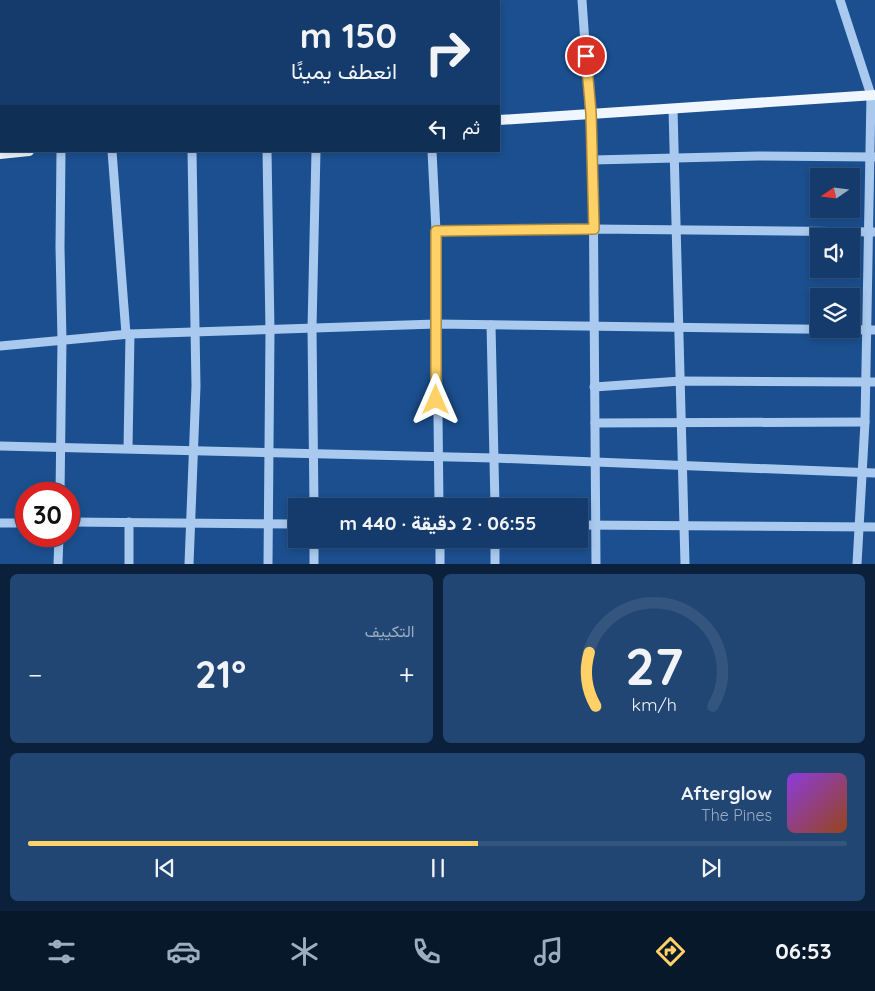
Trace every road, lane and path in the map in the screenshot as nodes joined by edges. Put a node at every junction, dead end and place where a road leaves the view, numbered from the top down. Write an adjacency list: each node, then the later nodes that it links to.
1 (582, 0): 5 (street)
2 (840, 0): 3 (street)
3 (873, 95): 4 (main road); 15 (street)
4 (673, 109): 5 (main road); 16 (street)
5 (591, 113): 6 (main road); 17 (street)
6 (500, 120)
7 (15, 152): 14 (main road)
8 (61, 152): 31 (street)
9 (112, 152): 30 (street)
10 (192, 152): 29 (street)
11 (268, 152): 28 (street)
12 (316, 152): 26 (street)
13 (432, 152): 19 (street)
14 (0, 154)
15 (872, 157): 16 (street); 21 (street)
16 (675, 159): 17 (street); 20 (street)
17 (593, 160): 18 (street)
18 (594, 229): 19 (street); 20 (street); 24 (street)
19 (436, 231): 22 (street)
20 (676, 231): 21 (street); 25 (street)
21 (871, 233): 27 (street)
22 (436, 324): 23 (street); 26 (street); 46 (street)
23 (491, 325): 24 (street); 47 (street)
24 (594, 325): 25 (street); 36 (street)
25 (680, 326): 27 (street); 33 (street)
26 (312, 328): 28 (street); 45 (street)
27 (870, 330): 34 (street)
28 (270, 331): 29 (street); 44 (street)
29 (196, 332): 30 (street); 43 (street)
30 (128, 334): 31 (street); 42 (street)
31 (62, 340): 32 (street); 41 (street)
32 (0, 346)
33 (681, 381): 34 (street); 36 (street); 39 (street)
34 (865, 382): 35 (street); 37 (street)
35 (875, 382)
36 (594, 387): 38 (street)
37 (865, 422): 39 (street); 50 (street)
38 (595, 423): 39 (street); 48 (street)
39 (682, 424): 49 (street)
40 (0, 446): 41 (street)
41 (60, 446): 42 (street); 52 (street)
42 (128, 448): 43 (street)
43 (194, 451): 44 (street); 60 (street)
44 (270, 454): 45 (street); 61 (street)
45 (312, 455): 46 (street); 53 (street)
46 (436, 457): 47 (street); 54 (street)
47 (494, 458): 48 (street); 55 (street)
48 (595, 462): 49 (street); 64 (street)
49 (684, 464): 50 (street); 65 (street)
50 (862, 473): 51 (street); 67 (street)
51 (875, 473)
52 (60, 482)
53 (314, 498)
54 (439, 498)
55 (495, 498)
56 (15, 522): 59 (street)
57 (80, 522): 58 (street)
58 (130, 522): 60 (street); 73 (street)
59 (0, 523)
60 (191, 523): 61 (street); 74 (street)
61 (269, 524): 62 (street); 75 (street)
62 (288, 524)
63 (588, 525): 64 (street)
64 (596, 525): 65 (street); 79 (street)
65 (685, 526): 67 (street); 80 (street)
66 (875, 526): 67 (street)
67 (859, 527): 81 (street)
68 (59, 547): 72 (street)
69 (314, 548): 76 (street)
70 (440, 548): 77 (street)
71 (495, 548): 78 (street)
72 (58, 564)
73 (129, 564)
74 (189, 564)
75 (268, 564)
76 (314, 564)
77 (440, 564)
78 (495, 564)
79 (596, 564)
80 (685, 564)
81 (857, 564)

